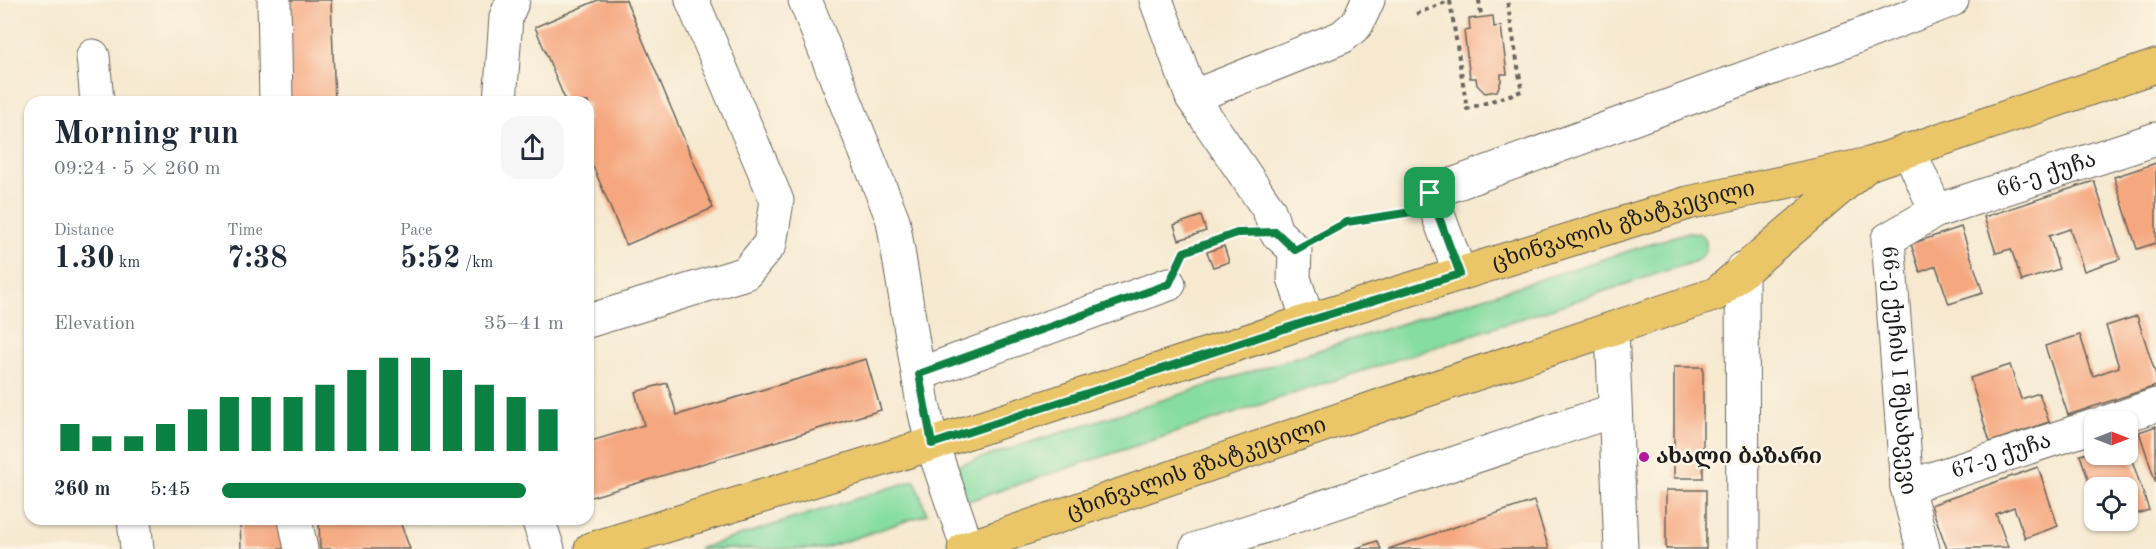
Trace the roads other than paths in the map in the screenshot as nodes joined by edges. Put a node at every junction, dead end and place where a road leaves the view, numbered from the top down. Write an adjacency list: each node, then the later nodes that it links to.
1 (274, 0): 11 (street)
2 (513, 0): 12 (street)
3 (692, 0): 21 (street)
4 (805, 0): 24 (street)
5 (1156, 0): 13 (street)
6 (1368, 0): 13 (street)
7 (1952, 0): 19 (street)
8 (93, 56): 10 (street)
9 (2156, 66): 15 (main road, ცხინვალის გზატკეცილი)
10 (96, 96)
11 (276, 96)
12 (500, 96)
13 (1192, 97): 22 (street)
14 (2156, 139): 17 (street, 66-ე ქუჩა)
15 (1910, 150): 16 (main road, ცხინვალის გზატკეცილი); 17 (street)
16 (1869, 164): 18 (main road, ცხინვალის გზატკეცილი); 19 (main road, ცხინვალის გზატკეცილი)
17 (1936, 211): 30 (street, 66-ე ქუჩის I შესახვევი)
18 (1743, 269): 23 (main road, ცხინვალის გზატკეცილი); 41 (street)
19 (1460, 274): 22 (main road, ცხინვალის გზატკეცილი)
20 (1169, 284): 24 (street)
21 (594, 319)
22 (1308, 321): 29 (main road, ცხინვალის გზატკეცილი)
23 (1612, 329): 26 (street); 38 (main road, ცხინვალის გზატკეცილი)
24 (919, 374): 29 (street)
25 (2156, 405): 27 (street)
26 (1615, 410): 39 (street); 40 (street)
27 (2138, 411)
28 (2084, 429): 30 (street, 67-ე ქუჩა)
29 (932, 444): 37 (main road, ცხინვალის გზატკეცილი); 38 (street)
30 (1907, 487): 42 (street, 66-ე ქუჩის I შესახვევი)
31 (134, 525): 34 (street)
32 (296, 525): 35 (street)
33 (540, 525): 36 (street)
34 (136, 549)
35 (301, 549)
36 (548, 549)
37 (591, 549)
38 (967, 549)
39 (1196, 549)
40 (1621, 549)
41 (1743, 549)
42 (1923, 549)

